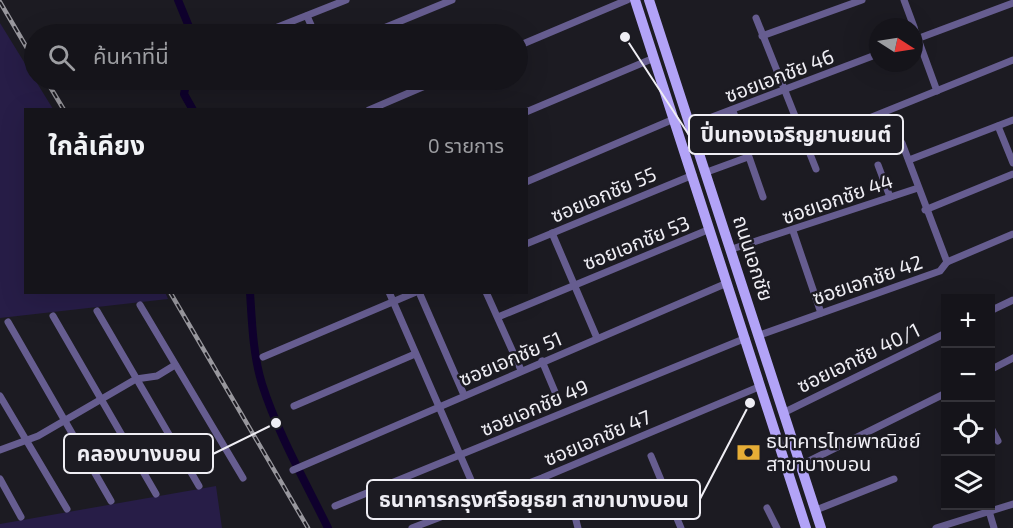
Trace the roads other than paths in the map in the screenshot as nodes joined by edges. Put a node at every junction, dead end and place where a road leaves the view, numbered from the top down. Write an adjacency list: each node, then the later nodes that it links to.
1 (346, 0): 9 (street)
2 (452, 0): 14 (street)
3 (627, 0): 17 (street)
4 (635, 0): 19 (main road, ถนนเอกชัย)
5 (649, 0): 30 (main road, ถนนเอกชัย)
6 (862, 0): 15 (street)
7 (904, 0): 11 (street)
8 (1013, 3): 16 (street)
9 (307, 16): 12 (street); 13 (street)
10 (756, 18): 15 (street)
11 (910, 18)
12 (286, 24)
13 (311, 24)
14 (394, 24)
15 (762, 36): 23 (street)
16 (923, 37)
17 (528, 42)
18 (923, 57): 24 (street)
19 (654, 58): 26 (street); 28 (main road, ถนนเอกชัย)
20 (869, 58): 23 (street, ซอยเอกชัย 46)
21 (1013, 60): 24 (street)
22 (416, 90): 25 (street)
23 (784, 91): 27 (street, ซอยเอกชัย 46); 33 (street)
24 (937, 91): 33 (street)
25 (374, 108)
26 (528, 111)
27 (733, 111): 30 (street, ซอยเอกชัย 46); 34 (street)
28 (674, 119): 41 (main road, ถนนเอกชัย); 42 (street)
29 (1013, 120): 31 (street)
30 (691, 125): 39 (main road, ถนนเอกชัย)
31 (998, 126): 35 (street); 36 (street)
32 (902, 143): 35 (street)
33 (805, 144): 38 (street)
34 (748, 157): 39 (street); 44 (street)
35 (909, 160): 43 (street)
36 (1013, 163)
37 (878, 165): 45 (street)
38 (816, 169)
39 (707, 172): 52 (main road, ถนนเอกชัย)
40 (1013, 174): 46 (street)
41 (693, 175): 47 (main road, ถนนเอกชัย); 49 (street, ซอยเอกชัย 55)
42 (528, 181)
43 (918, 188): 45 (street, ซอยเอกชัย 44); 46 (street)
44 (763, 197)
45 (890, 197): 48 (street, ซอยเอกชัย 44)
46 (925, 210): 54 (street)
47 (710, 229): 53 (main road, ถนนเอกชัย); 56 (street, ซอยเอกชัย 53)
48 (793, 231): 52 (street, ซอยเอกชัย 44); 66 (street)
49 (552, 233): 51 (street, ซอยเอกชัย 55); 56 (street)
50 (1013, 234): 54 (street, ซอยเอกชัย 42)
51 (528, 243)
52 (732, 249): 53 (main road); 70 (main road, ถนนเอกชัย)
53 (718, 254): 55 (main road, ถนนเอกชัย)
54 (947, 262): 66 (street, ซอยเอกชัย 42)
55 (727, 283): 72 (main road, ถนนเอกชัย); 73 (street, ซอยเอกชัย 51)
56 (574, 285): 68 (street, ซอยเอกชัย 53); 73 (street)
57 (390, 294): 62 (street)
58 (414, 294): 62 (street)
59 (419, 294): 83 (street)
60 (487, 294): 68 (street)
61 (1013, 300): 64 (street)
62 (394, 303): 74 (street); 75 (street)
63 (140, 306): 78 (street)
64 (995, 309)
65 (97, 311): 81 (street)
66 (821, 313): 70 (street, ซอยเอกชัย 42)
67 (52, 316): 86 (street)
68 (498, 317): 80 (street)
69 (8, 322): 91 (street)
70 (760, 335): 90 (main road, ถนนเอกชัย)
71 (941, 335): 90 (street, ซอยเอกชัย 40/1)
72 (746, 338): 82 (main road, ถนนเอกชัย); 96 (street, ซอยเอกชัย 49)
73 (597, 339): 77 (street, ซอยเอกชัย 51)
74 (415, 354): 88 (street); 89 (street)
75 (263, 357)
76 (1013, 358): 79 (street)
77 (542, 361): 80 (street, ซอยเอกชัย 51); 87 (street)
78 (175, 365): 81 (street); 100 (street)
79 (995, 367)
80 (521, 370): 83 (street, ซอยเอกชัย 51)
81 (135, 379): 86 (street); 103 (street)
82 (761, 386): 107 (street, ซอยเอกชัย 47); 120 (main road, ถนนเอกชัย)
83 (464, 395): 89 (street, ซอยเอกชัย 51)
84 (941, 395): 98 (street)
85 (0, 396): 93 (street)
86 (99, 399): 91 (street); 104 (street)
87 (558, 399)
88 (294, 406)
89 (439, 406): 96 (street); 99 (street, ซอยเอกชัย 51)
90 (785, 412): 98 (main road, ถนนเอกชัย)
91 (66, 421): 93 (street); 106 (street)
92 (995, 435): 94 (street)
93 (26, 440): 95 (street); 111 (street)
94 (998, 441)
95 (0, 450)
96 (461, 455): 107 (street); 109 (street, ซอยเอกชัย 49)
97 (651, 456): 118 (street)
98 (801, 465): 112 (main road, ถนนเอกชัย)
99 (293, 470)
100 (243, 478)
101 (0, 479): 114 (street)
102 (894, 479): 112 (street)
103 (199, 486)
104 (156, 494)
105 (570, 497): 117 (street)
106 (111, 501)
107 (481, 503): 116 (street, ซอยเอกชัย 47)
108 (1013, 504): 113 (street)
109 (335, 506)
110 (767, 508): 119 (street)
111 (67, 509)
112 (816, 510): 121 (main road, ถนนเอกชัย)
113 (989, 511): 115 (street); 122 (street)
114 (21, 517)
115 (941, 527)
116 (412, 528)
117 (578, 528)
118 (681, 528)
119 (777, 528)
120 (806, 528)
121 (821, 528)
122 (994, 528)

